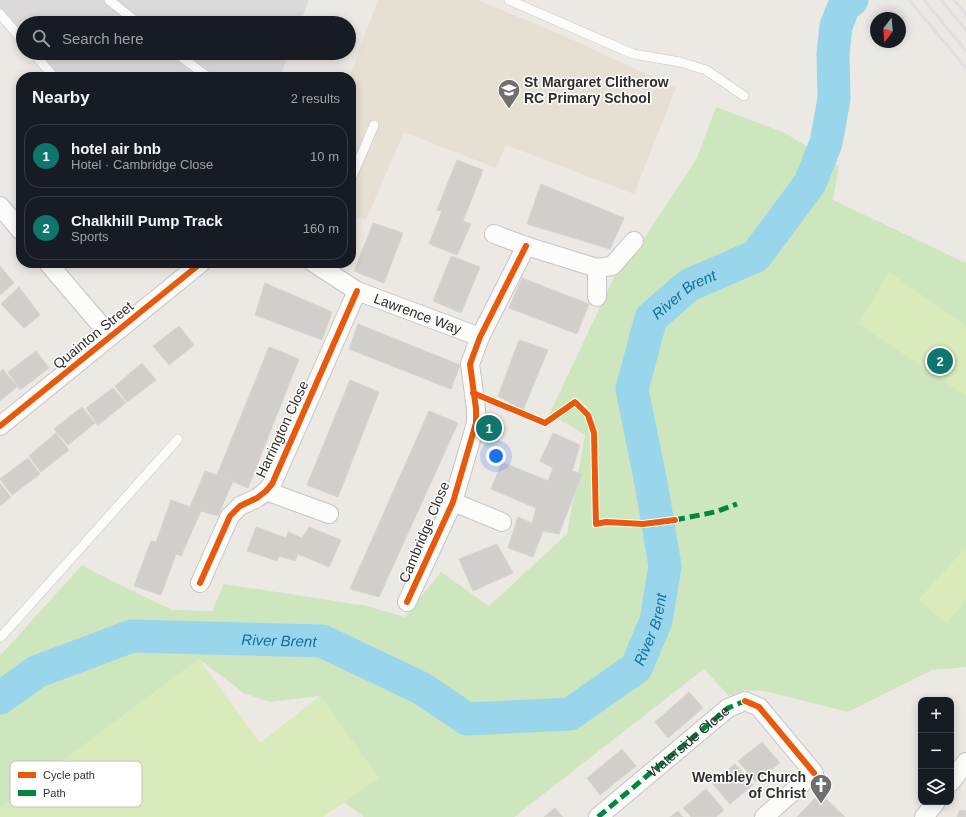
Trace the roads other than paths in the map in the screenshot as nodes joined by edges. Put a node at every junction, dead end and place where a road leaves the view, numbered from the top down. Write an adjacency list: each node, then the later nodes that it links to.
1 (109, 0): 4 (lane)
2 (509, 0): 10 (lane)
3 (0, 14): 5 (lane)
4 (129, 16)
5 (16, 33)
6 (40, 60): 8 (lane)
7 (185, 60): 9 (lane)
8 (50, 72)
9 (201, 72)
10 (744, 96)
11 (374, 125): 12 (lane)
12 (356, 167)
13 (0, 206): 14 (street)
14 (16, 225)
15 (494, 234): 17 (street)
16 (634, 241): 21 (street)
17 (526, 246): 21 (street); 25 (street, Cambridge Close)
18 (52, 268): 24 (street)
19 (195, 268): 24 (street, Quainton Street)
20 (322, 268): 22 (street, Lawrence Way)
21 (597, 268): 23 (street)
22 (357, 291): 25 (street, Lawrence Way); 28 (street, Harrington Close)
23 (597, 297)
24 (110, 336): 26 (street, Quainton Street)
25 (480, 337): 29 (street, Cambridge Close)
26 (0, 426)
27 (178, 439): 34 (lane)
28 (266, 491): 30 (street, Harrington Close); 32 (street, Harrington Close)
29 (453, 502): 31 (street, Cambridge Close); 33 (street, Cambridge Close)
30 (329, 514)
31 (502, 522)
32 (200, 583)
33 (407, 602)
34 (0, 638)
35 (966, 762): 36 (street)
36 (954, 778)
37 (934, 805): 40 (street)
38 (598, 817): 39 (street, Waterside Close)
39 (764, 817)
40 (924, 817)

